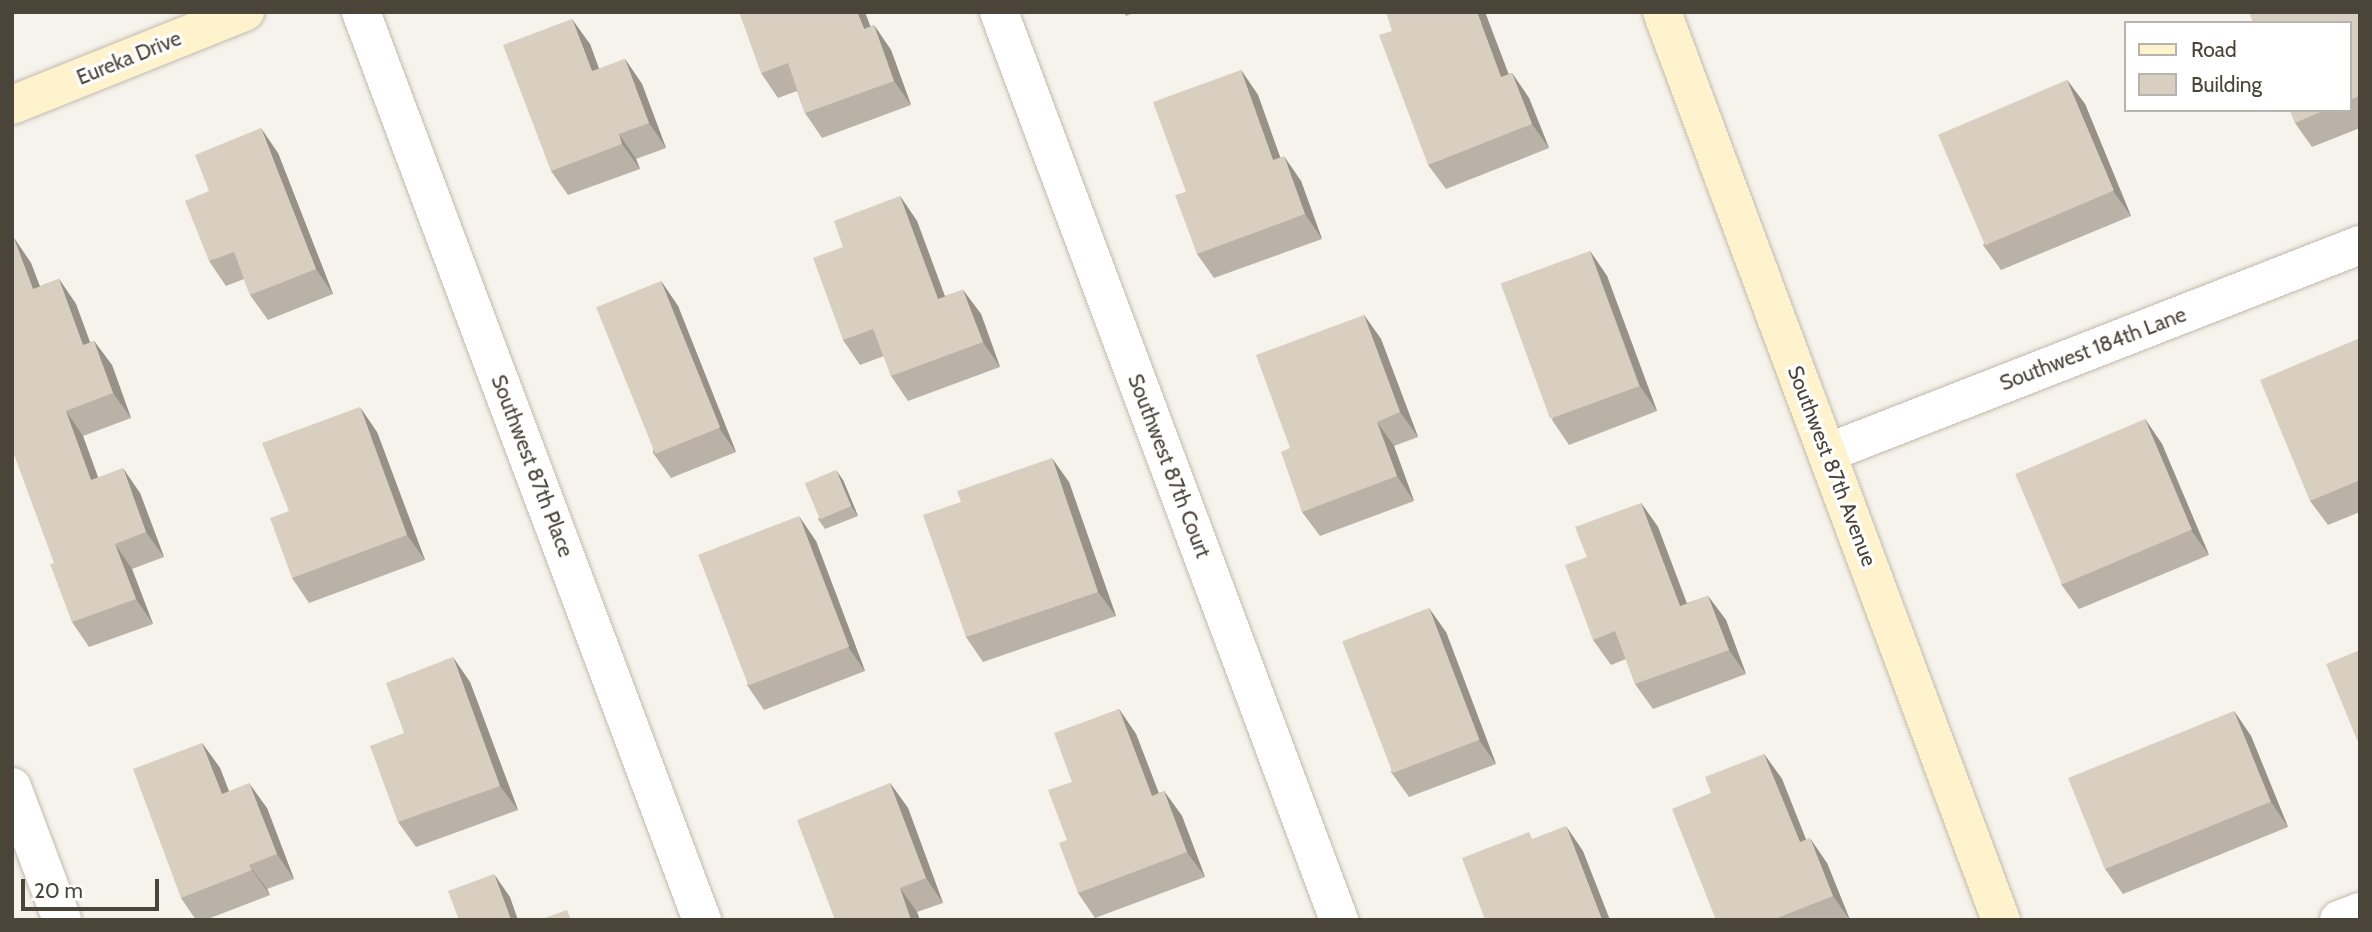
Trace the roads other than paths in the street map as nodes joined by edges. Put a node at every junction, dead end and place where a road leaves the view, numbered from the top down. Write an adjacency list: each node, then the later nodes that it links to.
1 (245, 12): 5 (street, Eureka Drive)
2 (361, 12): 11 (street, Southwest 87th Place)
3 (999, 12): 12 (street, Southwest 87th Court)
4 (1662, 12): 7 (street, Southwest 87th Avenue)
5 (12, 105)
6 (2360, 245): 7 (street, Southwest 184th Lane)
7 (1827, 453): 13 (street, Southwest 87th Avenue)
8 (12, 787): 10 (street)
9 (2360, 912): 14 (street)
10 (62, 920)
11 (702, 920)
12 (1339, 920)
13 (2001, 920)
14 (2339, 920)

